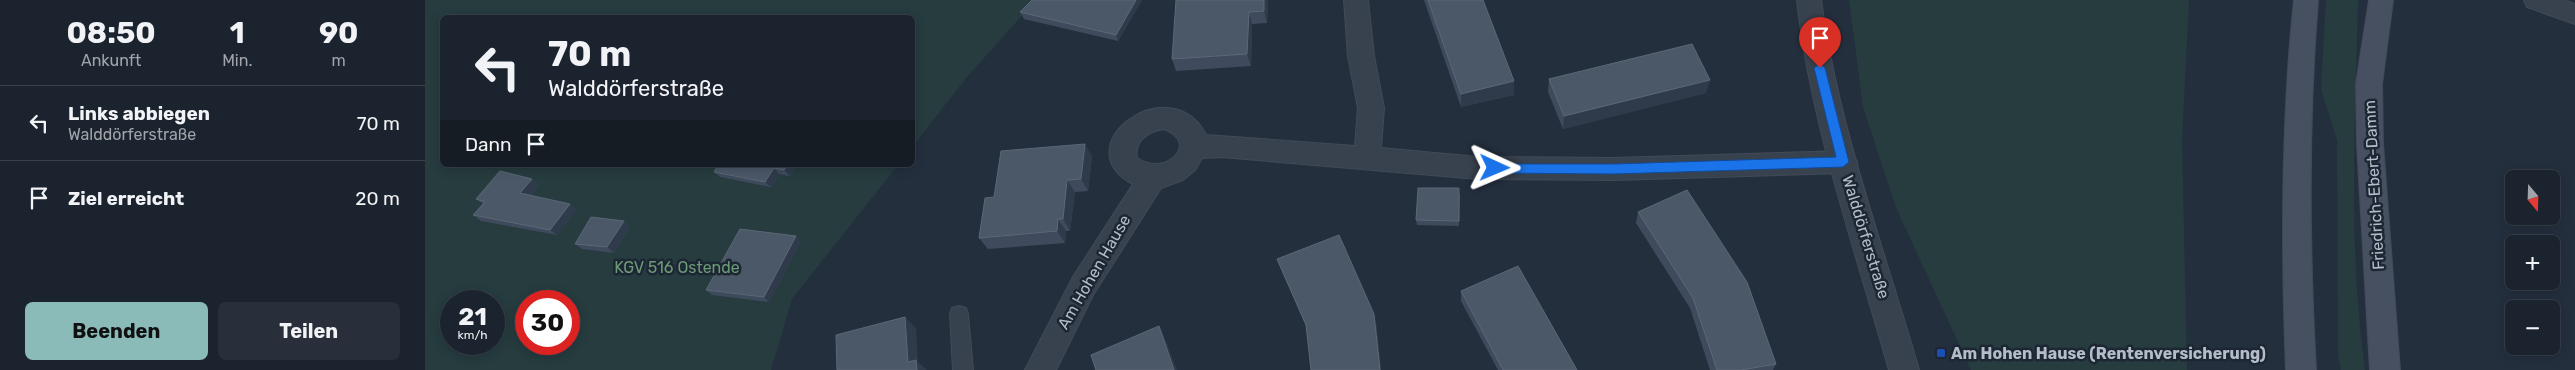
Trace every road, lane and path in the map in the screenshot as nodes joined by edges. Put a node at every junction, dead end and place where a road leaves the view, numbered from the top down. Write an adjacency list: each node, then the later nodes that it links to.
1 (1356, 0): 8 (street)
2 (1809, 0): 9 (street, Walddörferstraße)
3 (2306, 0): 15 (main road)
4 (2381, 0): 16 (main road, Friedrich-Ebert-Damm)
5 (2536, 0): 6 (street)
6 (2575, 14)
7 (1195, 148): 8 (street); 10 (street); 10 (street)
8 (1367, 160): 9 (street)
9 (1843, 162): 12 (street, Walddörferstraße)
10 (1152, 178): 14 (street, Am Hohen Hause)
11 (959, 314): 13 (lane)
12 (1902, 363)
13 (963, 370)
14 (1040, 370)
15 (2301, 370)
16 (2385, 370)

